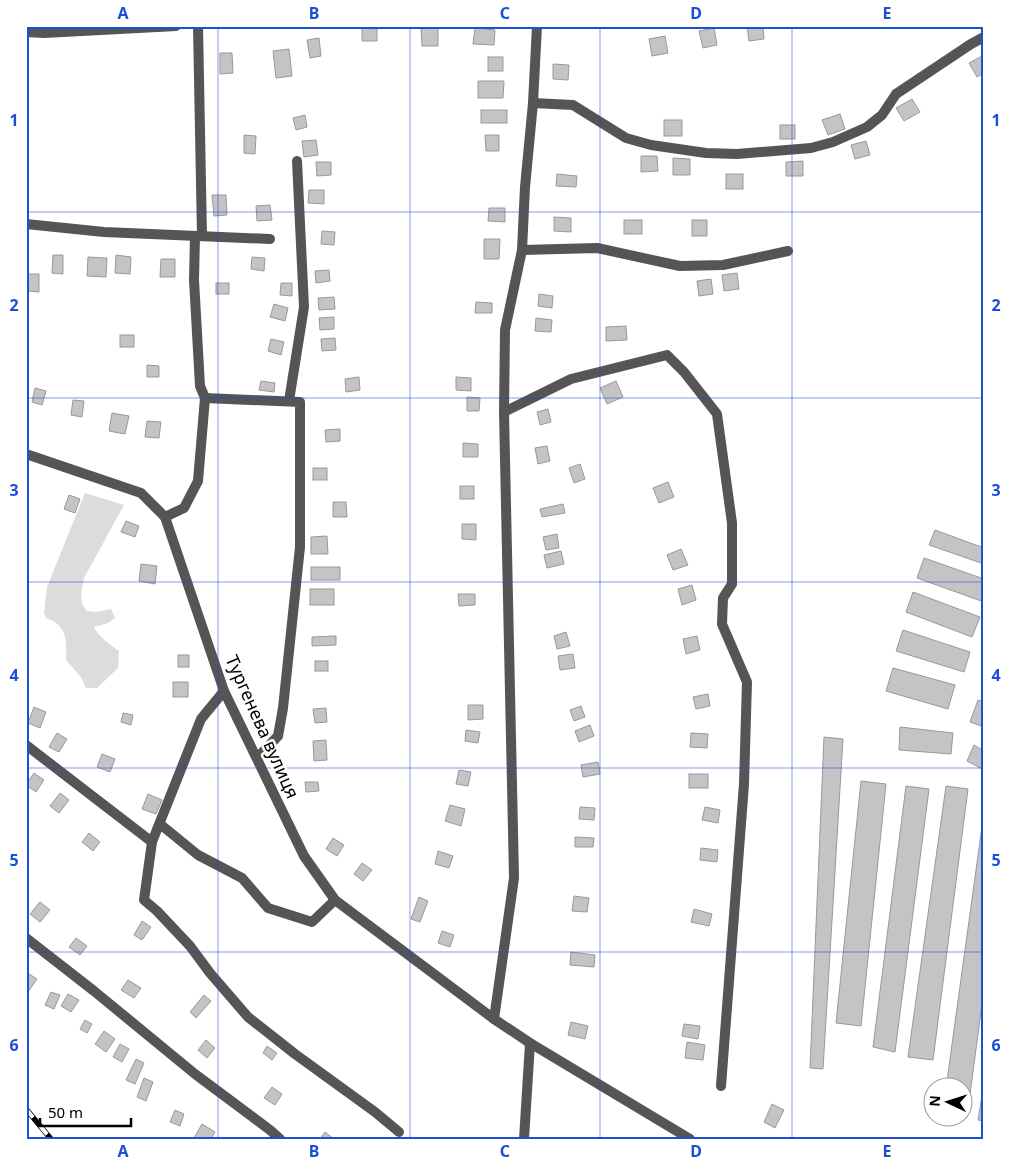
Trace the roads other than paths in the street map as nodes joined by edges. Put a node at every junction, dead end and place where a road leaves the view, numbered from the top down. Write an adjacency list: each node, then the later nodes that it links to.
1 (176, 26): 4 (street)
2 (198, 26): 9 (street)
3 (537, 26): 6 (street)
4 (26, 32)
5 (984, 37): 6 (street)
6 (533, 103): 11 (street)
7 (297, 162): 14 (street)
8 (26, 224): 9 (street)
9 (198, 236): 10 (street); 13 (street)
10 (270, 239)
11 (522, 250): 12 (street); 15 (street)
12 (788, 251)
13 (205, 398): 14 (street); 17 (street)
14 (289, 401): 20 (street)
15 (504, 412): 25 (street); 27 (street)
16 (26, 454): 17 (street, Тургенева вулиця)
17 (166, 517): 18 (street, Тургенева вулиця)
18 (224, 691): 20 (street, Тургенева вулиця); 21 (street)
19 (26, 745): 22 (street)
20 (256, 758): 23 (street, Тургенева вулиця)
21 (160, 824): 22 (street); 23 (street)
22 (152, 842): 28 (street)
23 (335, 900): 25 (street, Тургенева вулиця)
24 (26, 938): 29 (street)
25 (494, 1019): 26 (street, Тургенева вулиця)
26 (530, 1044): 30 (street); 31 (street, Тургенева вулиця)
27 (721, 1086)
28 (399, 1132)
29 (280, 1139)
30 (524, 1139)
31 (690, 1139)

